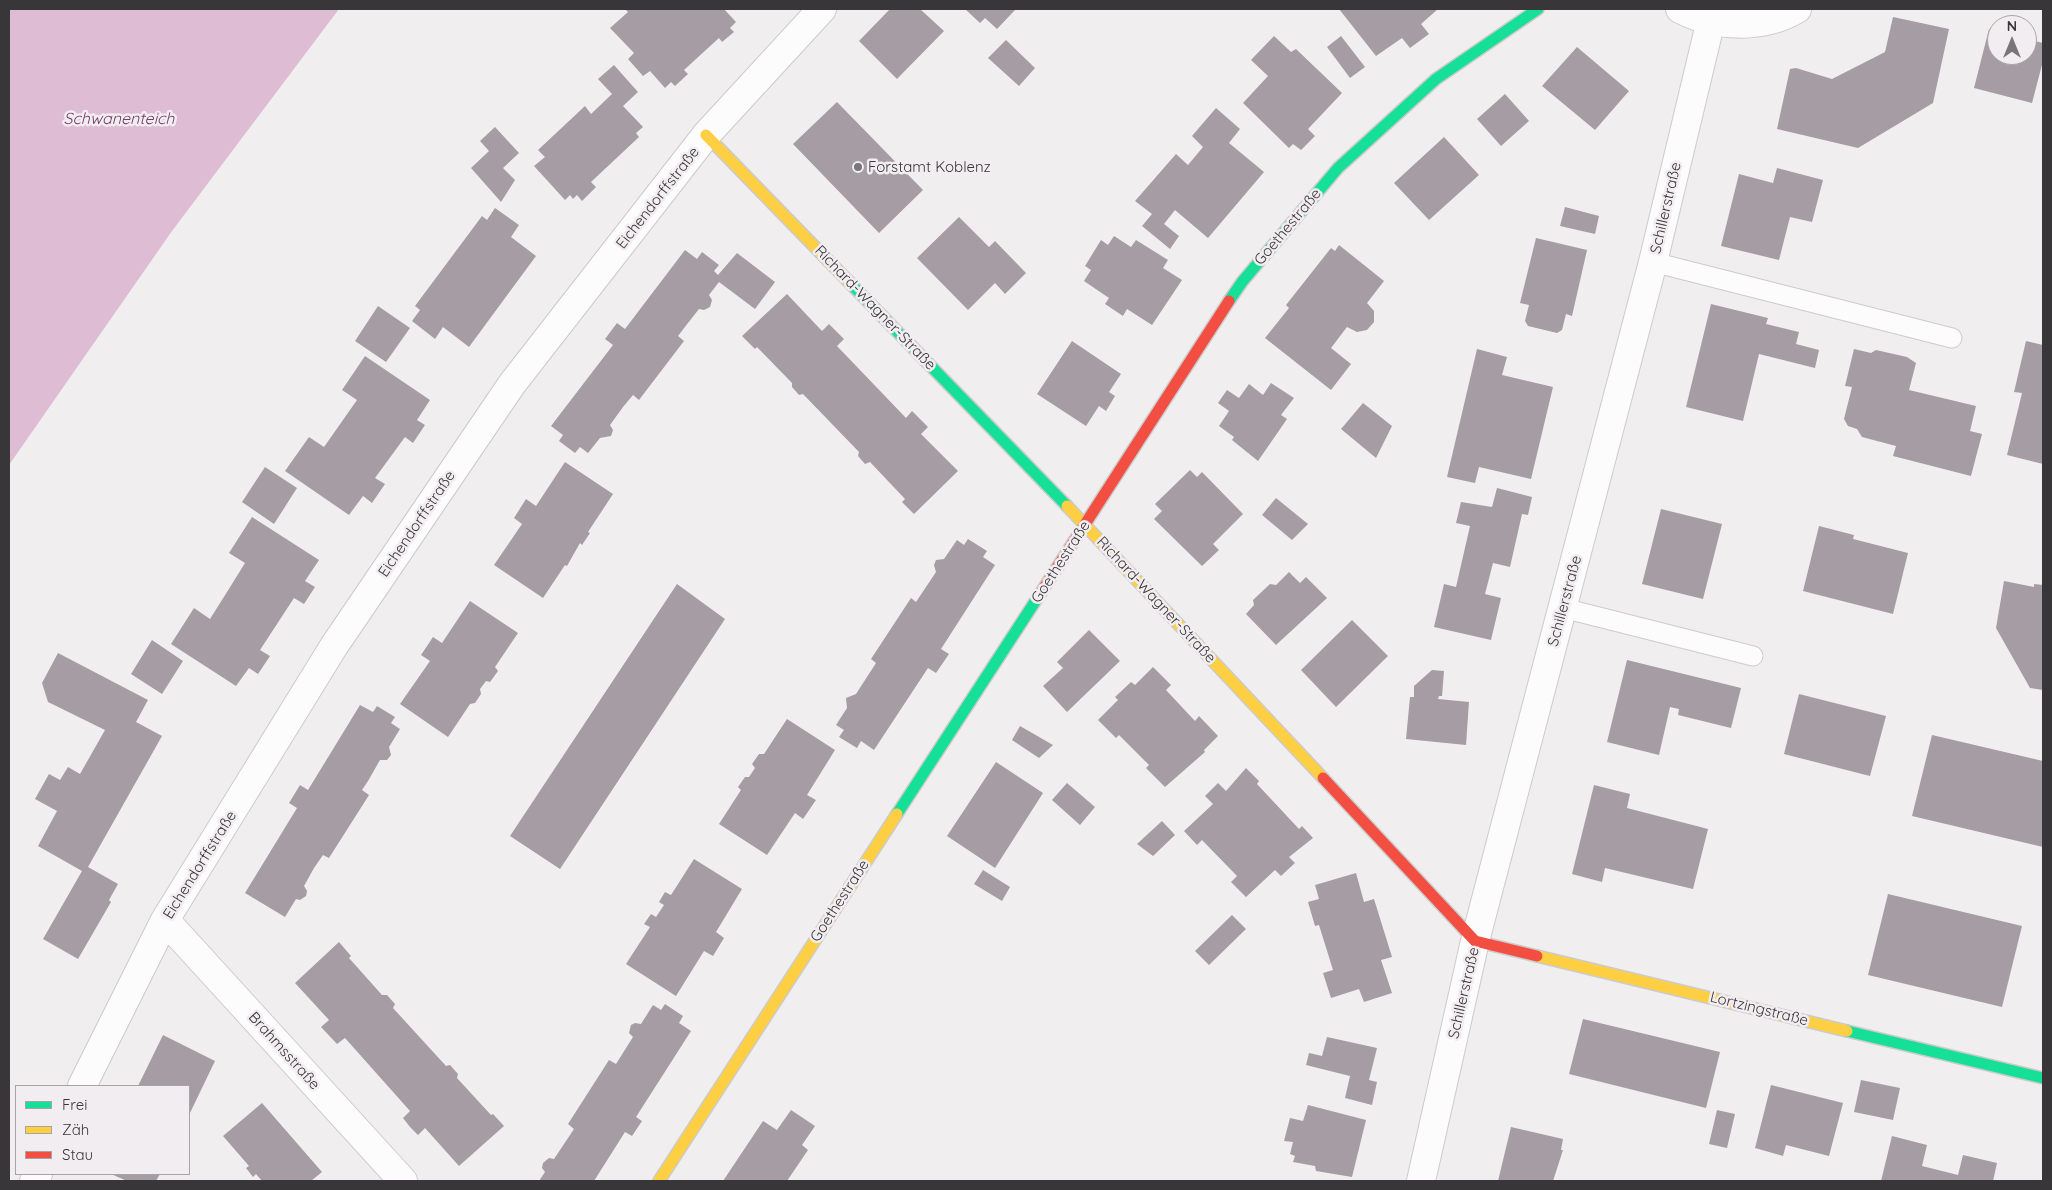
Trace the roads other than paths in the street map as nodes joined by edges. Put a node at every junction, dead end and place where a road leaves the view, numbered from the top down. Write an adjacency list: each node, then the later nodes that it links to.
1 (822, 9): 6 (street, Eichendorffstraße)
2 (1538, 9): 9 (street, Goethestraße)
3 (1680, 9): 5 (street)
4 (1797, 9): 5 (street)
5 (1711, 20): 7 (street, Schillerstraße)
6 (706, 135): 9 (street, Richard-Wagner-Straße); 12 (street, Eichendorffstraße)
7 (1653, 262): 8 (lane); 10 (street, Schillerstraße)
8 (1952, 338)
9 (1085, 524): 13 (street, Richard-Wagner-Straße); 17 (street, Goethestraße)
10 (1563, 608): 11 (lane); 13 (street, Schillerstraße)
11 (1753, 656)
12 (165, 920): 15 (street, Eichendorffstraße); 16 (street, Brahmsstraße)
13 (1476, 940): 14 (street, Lortzingstraße); 18 (street, Schillerstraße)
14 (2043, 1078)
15 (82, 1085)
16 (403, 1181)
17 (659, 1181)
18 (1421, 1181)

